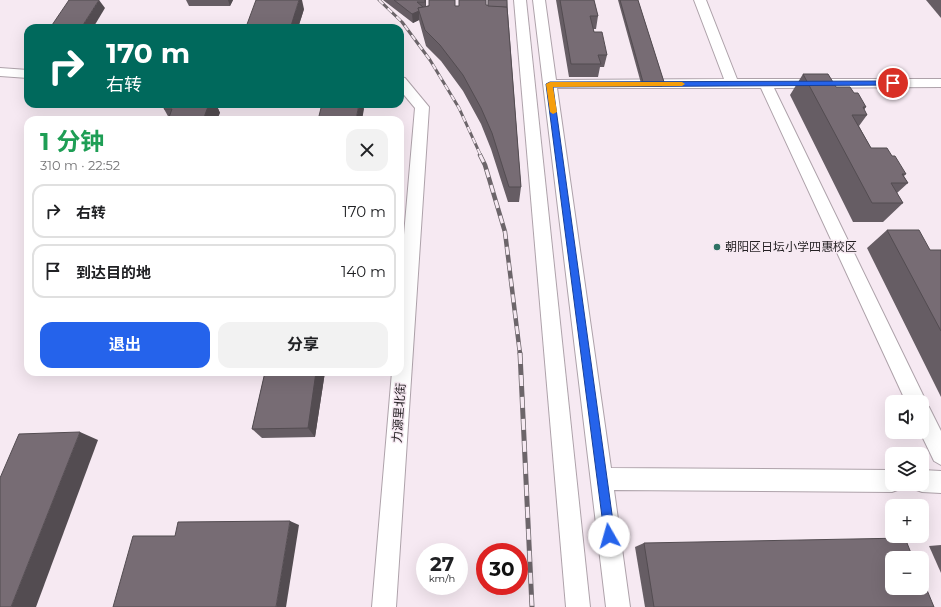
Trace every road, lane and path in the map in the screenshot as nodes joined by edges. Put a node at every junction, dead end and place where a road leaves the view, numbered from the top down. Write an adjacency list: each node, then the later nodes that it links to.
1 (520, 0): 21 (street)
2 (539, 0): 7 (street)
3 (700, 0): 8 (street)
4 (0, 72): 5 (street)
5 (24, 74)
6 (941, 83): 9 (street)
7 (550, 84): 8 (street); 16 (street)
8 (732, 84): 9 (street)
9 (766, 84): 13 (street)
10 (404, 85): 11 (street, 力源里北街)
11 (404, 344)
12 (402, 376): 20 (street, 力源里北街)
13 (913, 395)
14 (929, 429): 15 (street)
15 (941, 454)
16 (602, 479): 17 (street); 22 (street)
17 (885, 481)
18 (929, 481): 19 (street)
19 (941, 482)
20 (384, 607)
21 (578, 607)
22 (618, 607)

